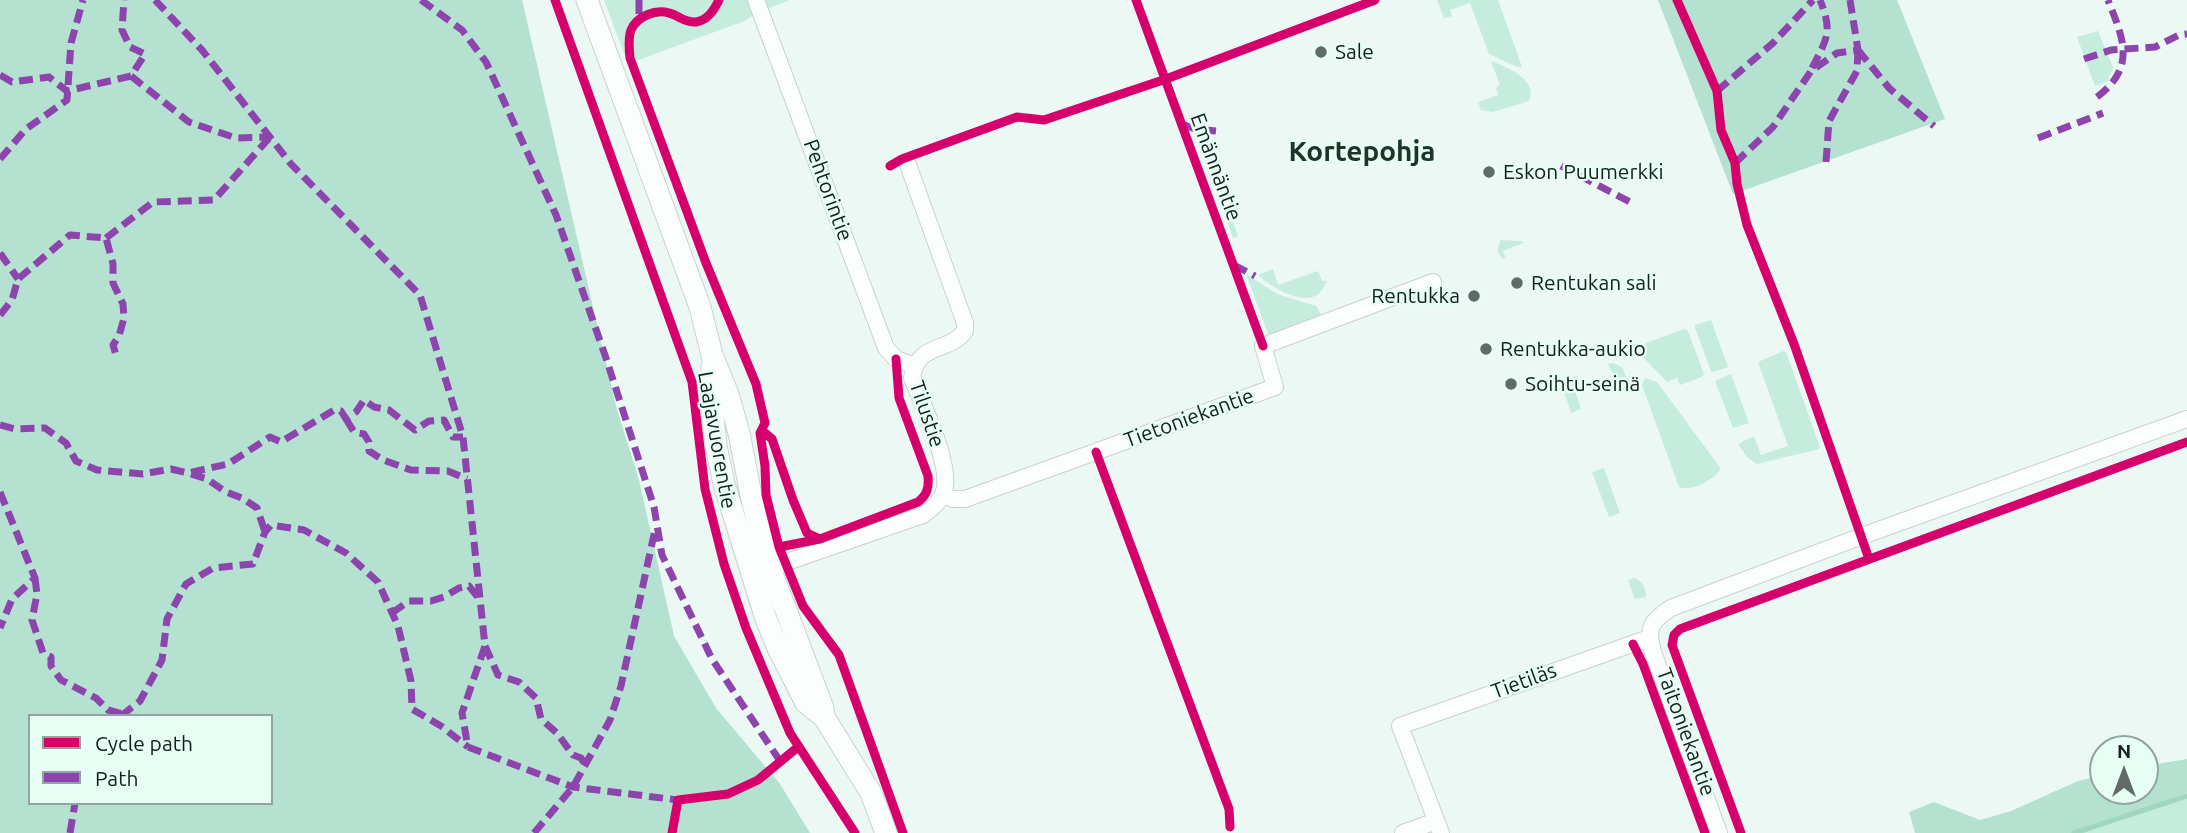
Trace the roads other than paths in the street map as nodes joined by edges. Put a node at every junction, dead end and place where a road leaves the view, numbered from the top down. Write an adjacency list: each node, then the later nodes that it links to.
1 (587, 0): 8 (main road, Laajavuorentie)
2 (756, 0): 5 (street, Pehtorintie)
3 (907, 162): 5 (street, Tilustie)
4 (1433, 282): 7 (street, Tietoniekantie)
5 (914, 366): 7 (street, Tilustie)
6 (2187, 419): 9 (street)
7 (943, 495): 8 (street)
8 (761, 571): 11 (main road, Laajavuorentie)
9 (1649, 638): 10 (street, Tietiläs); 13 (street, Taitoniekantie)
10 (1438, 827): 12 (street)
11 (886, 833)
12 (1403, 833)
13 (1719, 833)

